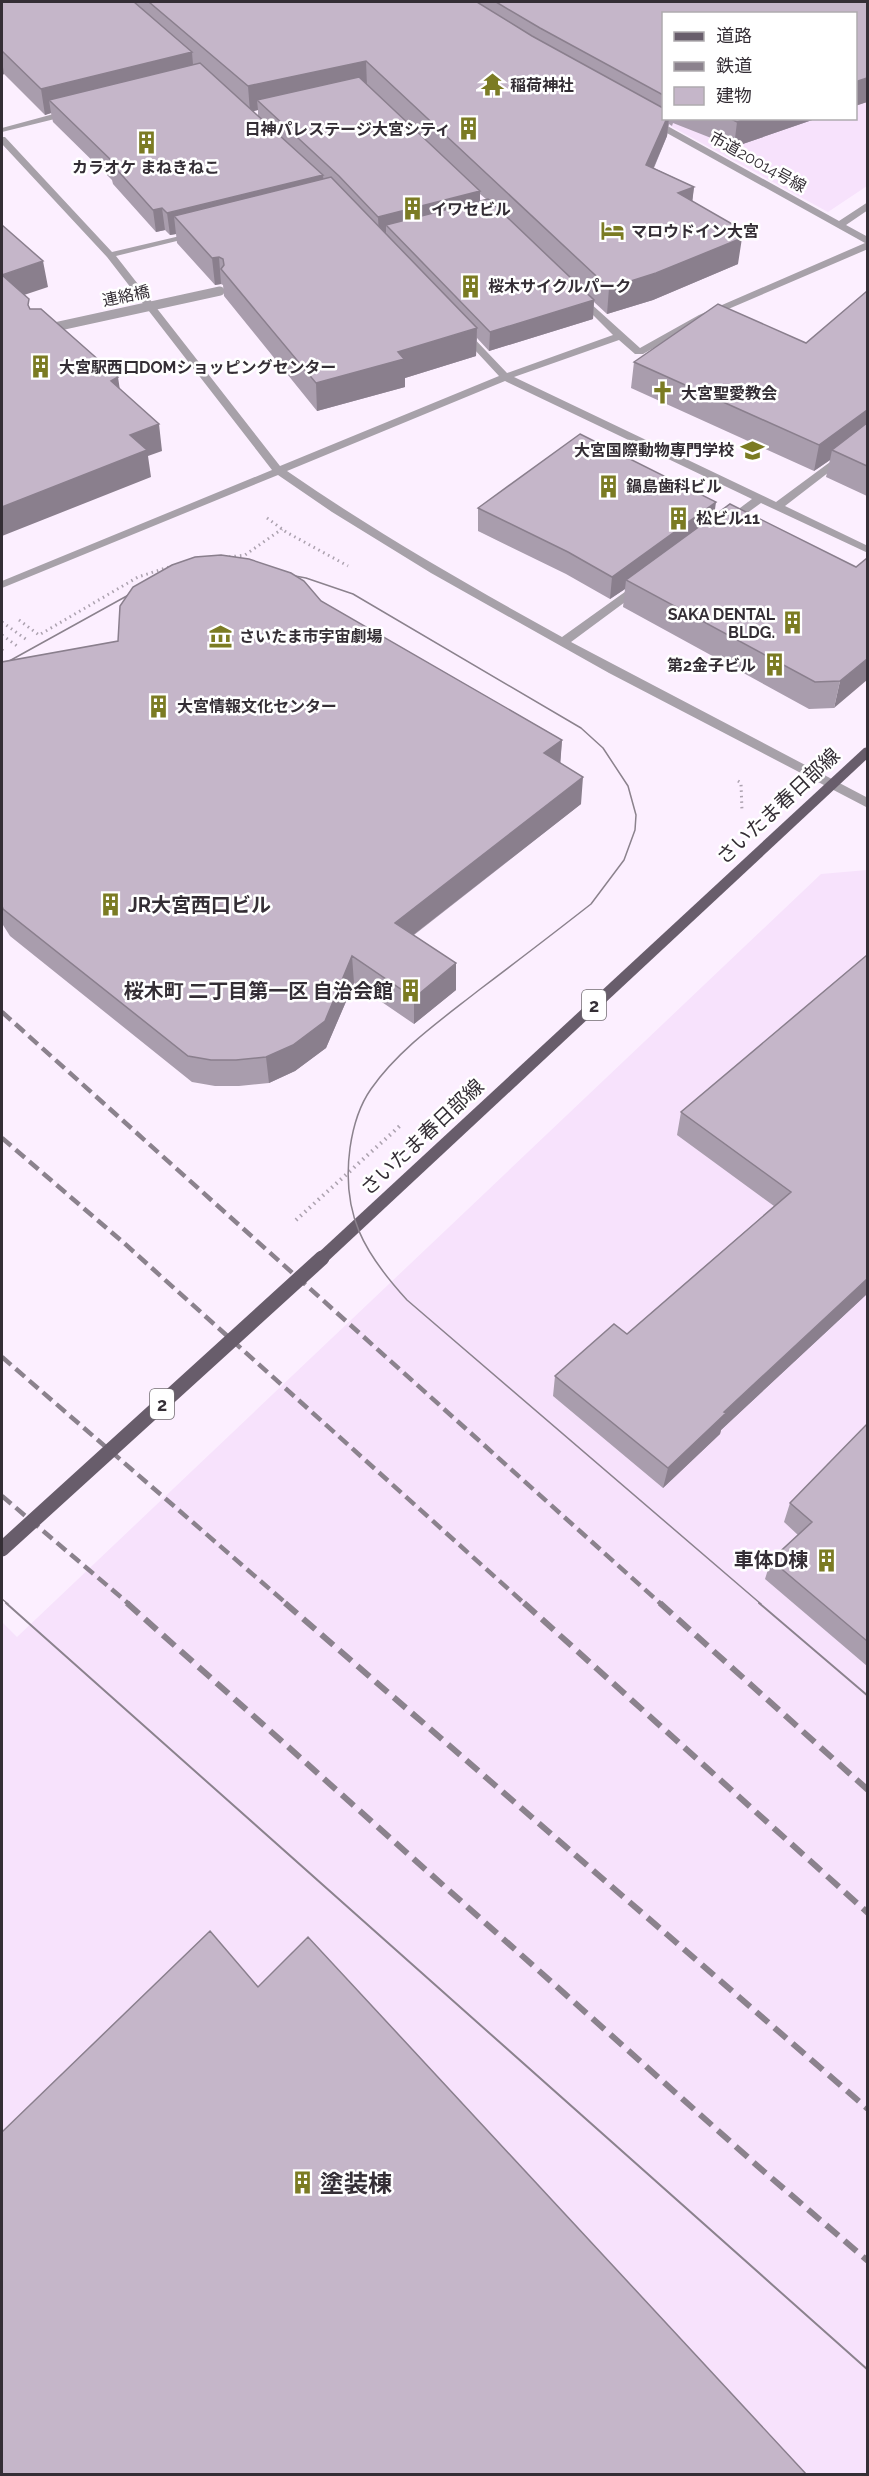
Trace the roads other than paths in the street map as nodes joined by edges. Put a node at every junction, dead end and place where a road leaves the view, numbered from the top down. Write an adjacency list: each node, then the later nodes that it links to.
1 (81, 110): 3 (street)
2 (638, 114): 6 (street, 市道20014号線)
3 (2, 130)
4 (2, 139): 9 (street)
5 (867, 205): 6 (street)
6 (840, 225): 8 (street, 市道20014号線)
7 (200, 232): 9 (street)
8 (867, 243): 14 (street)
9 (110, 255): 17 (street)
10 (568, 286): 14 (street)
11 (220, 291): 13 (street, 連絡橋, bridge)
12 (456, 326): 15 (street)
13 (39, 330)
14 (620, 336): 15 (street)
15 (505, 377): 17 (street); 18 (street)
16 (867, 437): 19 (street)
17 (277, 469): 23 (street); 24 (street)
18 (759, 499): 19 (street); 20 (street)
19 (777, 507): 21 (street)
20 (722, 526)
21 (867, 550)
22 (647, 581): 24 (street)
23 (2, 585)
24 (563, 642): 26 (street)
25 (867, 751): 26 (main road, さいたま春日部線 / 2)
26 (831, 785): 27 (street); 28 (main road, さいたま春日部線 / 2, bridge)
27 (867, 804)
28 (2, 1550)

